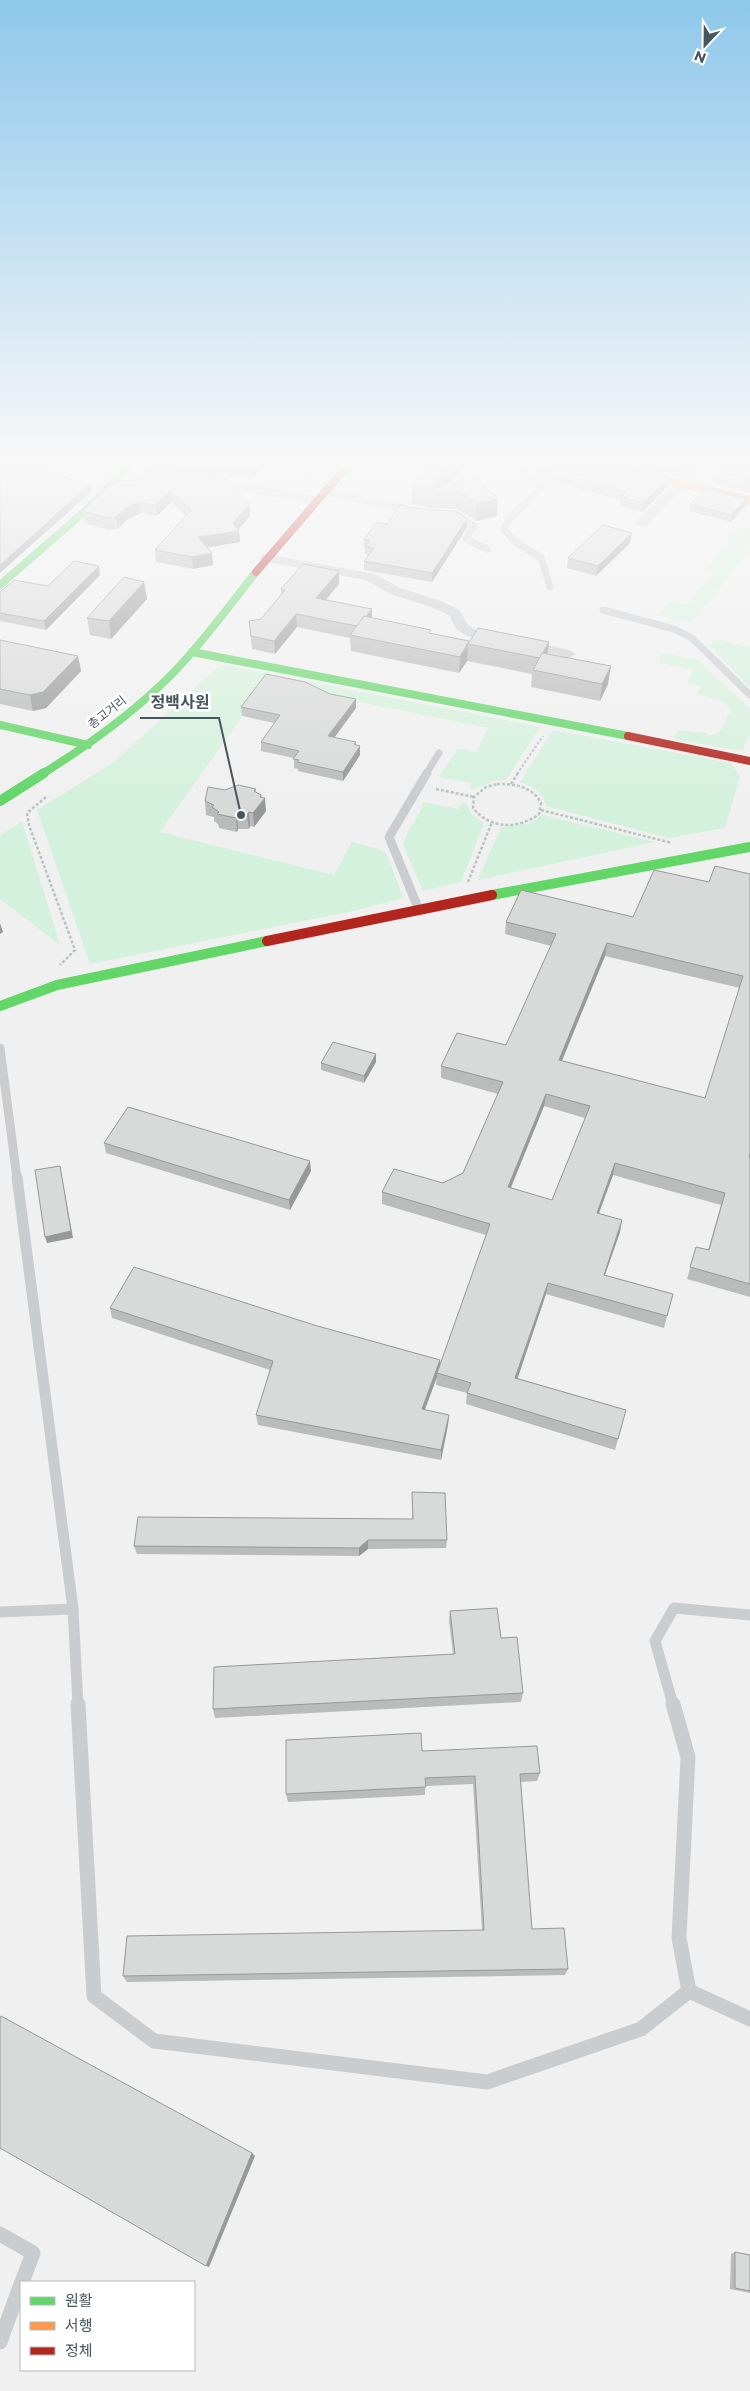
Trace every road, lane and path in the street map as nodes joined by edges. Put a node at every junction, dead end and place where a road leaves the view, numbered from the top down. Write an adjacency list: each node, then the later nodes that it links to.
1 (11, 576): 5 (street)
2 (252, 576): 8 (street, 총고거리)
3 (362, 576): 9 (street)
4 (546, 576): 6 (lane)
5 (0, 585)
6 (550, 587)
7 (604, 610): 10 (lane)
8 (192, 652): 11 (street); 13 (street, 총고거리)
9 (569, 654)
10 (750, 695)
11 (553, 721): 15 (street); 17 (path)
12 (0, 725): 13 (street)
13 (88, 744): 16 (street, 총고거리)
14 (439, 753): 18 (lane)
15 (750, 761)
16 (26, 784): 20 (street, 총고거리); 27 (path)
17 (511, 784): 19 (path); 21 (path)
18 (419, 786): 19 (path); 26 (lane)
19 (474, 796): 22 (path)
20 (0, 801)
21 (541, 810): 22 (path); 23 (path)
22 (492, 822): 25 (path)
23 (677, 844)
24 (750, 847): 25 (street)
25 (460, 902): 26 (street)
26 (419, 910): 27 (street)
27 (57, 985): 28 (street)
28 (0, 1006)
29 (0, 1048): 30 (lane)
30 (73, 1609): 31 (lane); 33 (lane)
31 (0, 1612)
32 (750, 1615): 33 (lane)
33 (689, 1991): 34 (lane)
34 (750, 2019)
35 (0, 2234): 36 (lane)
36 (23, 2281)
37 (20, 2288): 38 (lane)
38 (0, 2342)

